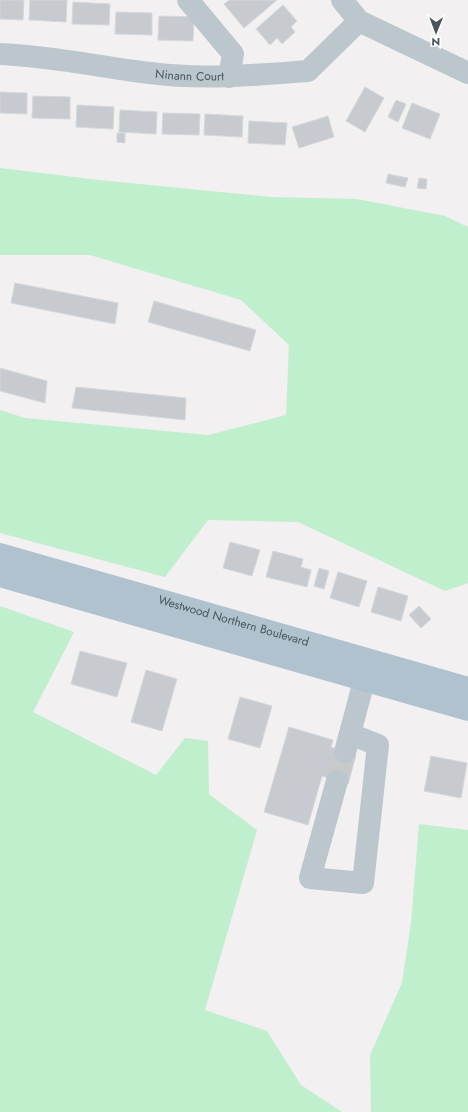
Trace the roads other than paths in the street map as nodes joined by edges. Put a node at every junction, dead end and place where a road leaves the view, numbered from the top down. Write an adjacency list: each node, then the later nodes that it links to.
1 (188, 0): 6 (street)
2 (342, 0): 3 (street)
3 (360, 21): 5 (street); 6 (street, Ninann Court)
4 (0, 54): 6 (street, Ninann Court)
5 (468, 73)
6 (230, 77)
7 (0, 554): 9 (main road, Westwood Northern Boulevard)
8 (0, 576): 9 (main road, Westwood Northern Boulevard)
9 (368, 671): 10 (main road, Westwood Northern Boulevard); 11 (main road, Westwood Northern Boulevard); 12 (street)
10 (468, 688)
11 (468, 710)
12 (337, 780)

